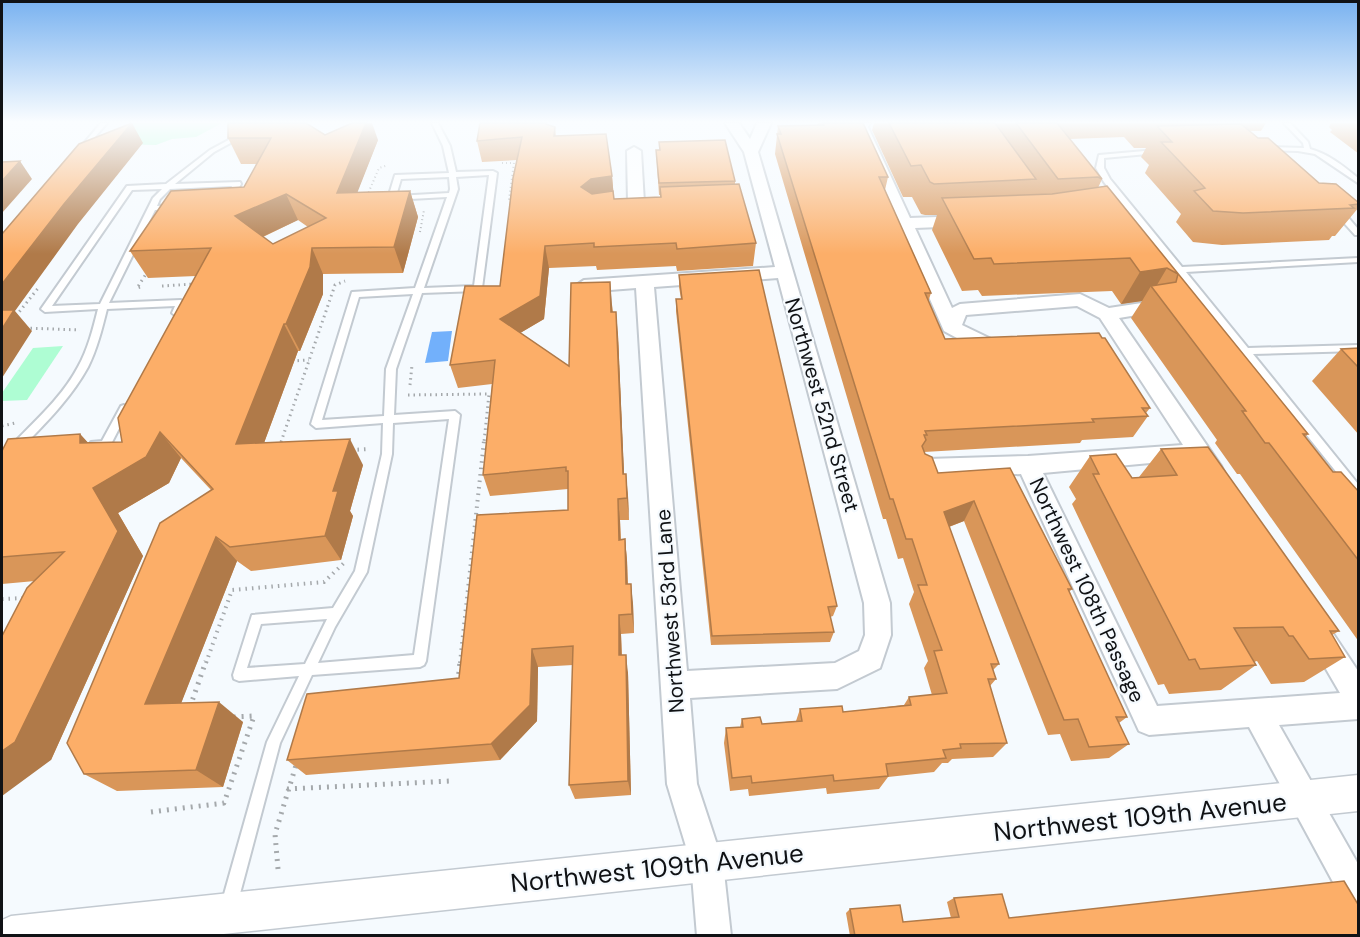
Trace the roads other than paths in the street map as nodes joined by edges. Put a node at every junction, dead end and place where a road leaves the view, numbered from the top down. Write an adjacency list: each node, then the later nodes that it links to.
1 (192, 167): 10 (lane)
2 (450, 167): 8 (lane)
3 (636, 167): 14 (street)
4 (754, 167): 22 (street, Northwest 52nd Street)
5 (879, 167): 18 (street)
6 (1100, 167): 21 (lane)
7 (1342, 167): 9 (lane)
8 (452, 175): 11 (lane); 11 (lane); 25 (lane)
9 (1359, 181)
10 (168, 186): 13 (lane); 16 (lane); 26 (lane)
11 (452, 195): 25 (lane)
12 (1328, 201): 19 (lane)
13 (215, 205)
14 (615, 206)
15 (183, 207): 16 (lane)
16 (152, 208): 26 (lane)
17 (983, 220): 18 (street)
18 (904, 223): 30 (street)
19 (1359, 233)
20 (1359, 260): 21 (lane)
21 (1179, 270): 34 (lane)
22 (784, 272): 23 (street); 49 (street, Northwest 52nd Street)
23 (645, 283): 24 (street); 49 (street, Northwest 53rd Lane)
24 (584, 286)
25 (418, 291): 36 (lane); 36 (lane)
26 (103, 306): 29 (lane); 39 (lane)
27 (1148, 308): 28 (street)
28 (1107, 314): 30 (street); 31 (street); 40 (street)
29 (170, 323)
30 (951, 327): 32 (street)
31 (1105, 338)
32 (1023, 344)
33 (1359, 348): 34 (lane)
34 (1245, 351): 45 (lane)
35 (127, 404): 37 (lane)
36 (387, 419): 46 (lane); 48 (lane)
37 (81, 446)
38 (23, 450): 39 (lane)
39 (6, 451): 41 (lane)
40 (1199, 452): 42 (street); 44 (street)
41 (2, 461)
42 (1028, 465): 43 (street); 52 (street, Northwest 108th Passage)
43 (927, 468)
44 (1225, 491)
45 (1359, 491)
46 (339, 613): 48 (lane); 48 (lane)
47 (1308, 617): 50 (street)
48 (309, 669): 57 (lane)
49 (676, 685): 55 (street, Northwest 53rd Lane)
50 (1359, 695)
51 (1359, 705): 52 (street, Northwest 108th Passage)
52 (1257, 712): 54 (street, Northwest 109th Avenue)
53 (1359, 793): 54 (street, Northwest 109th Avenue)
54 (1303, 799): 55 (street, Northwest 109th Avenue); 56 (street, Northwest 109th Avenue)
55 (707, 863): 57 (street, Northwest 109th Avenue); 59 (street, Northwest 53rd Lane)
56 (1359, 894)
57 (227, 912): 58 (street, Northwest 109th Avenue)
58 (11, 936)
59 (714, 936)

